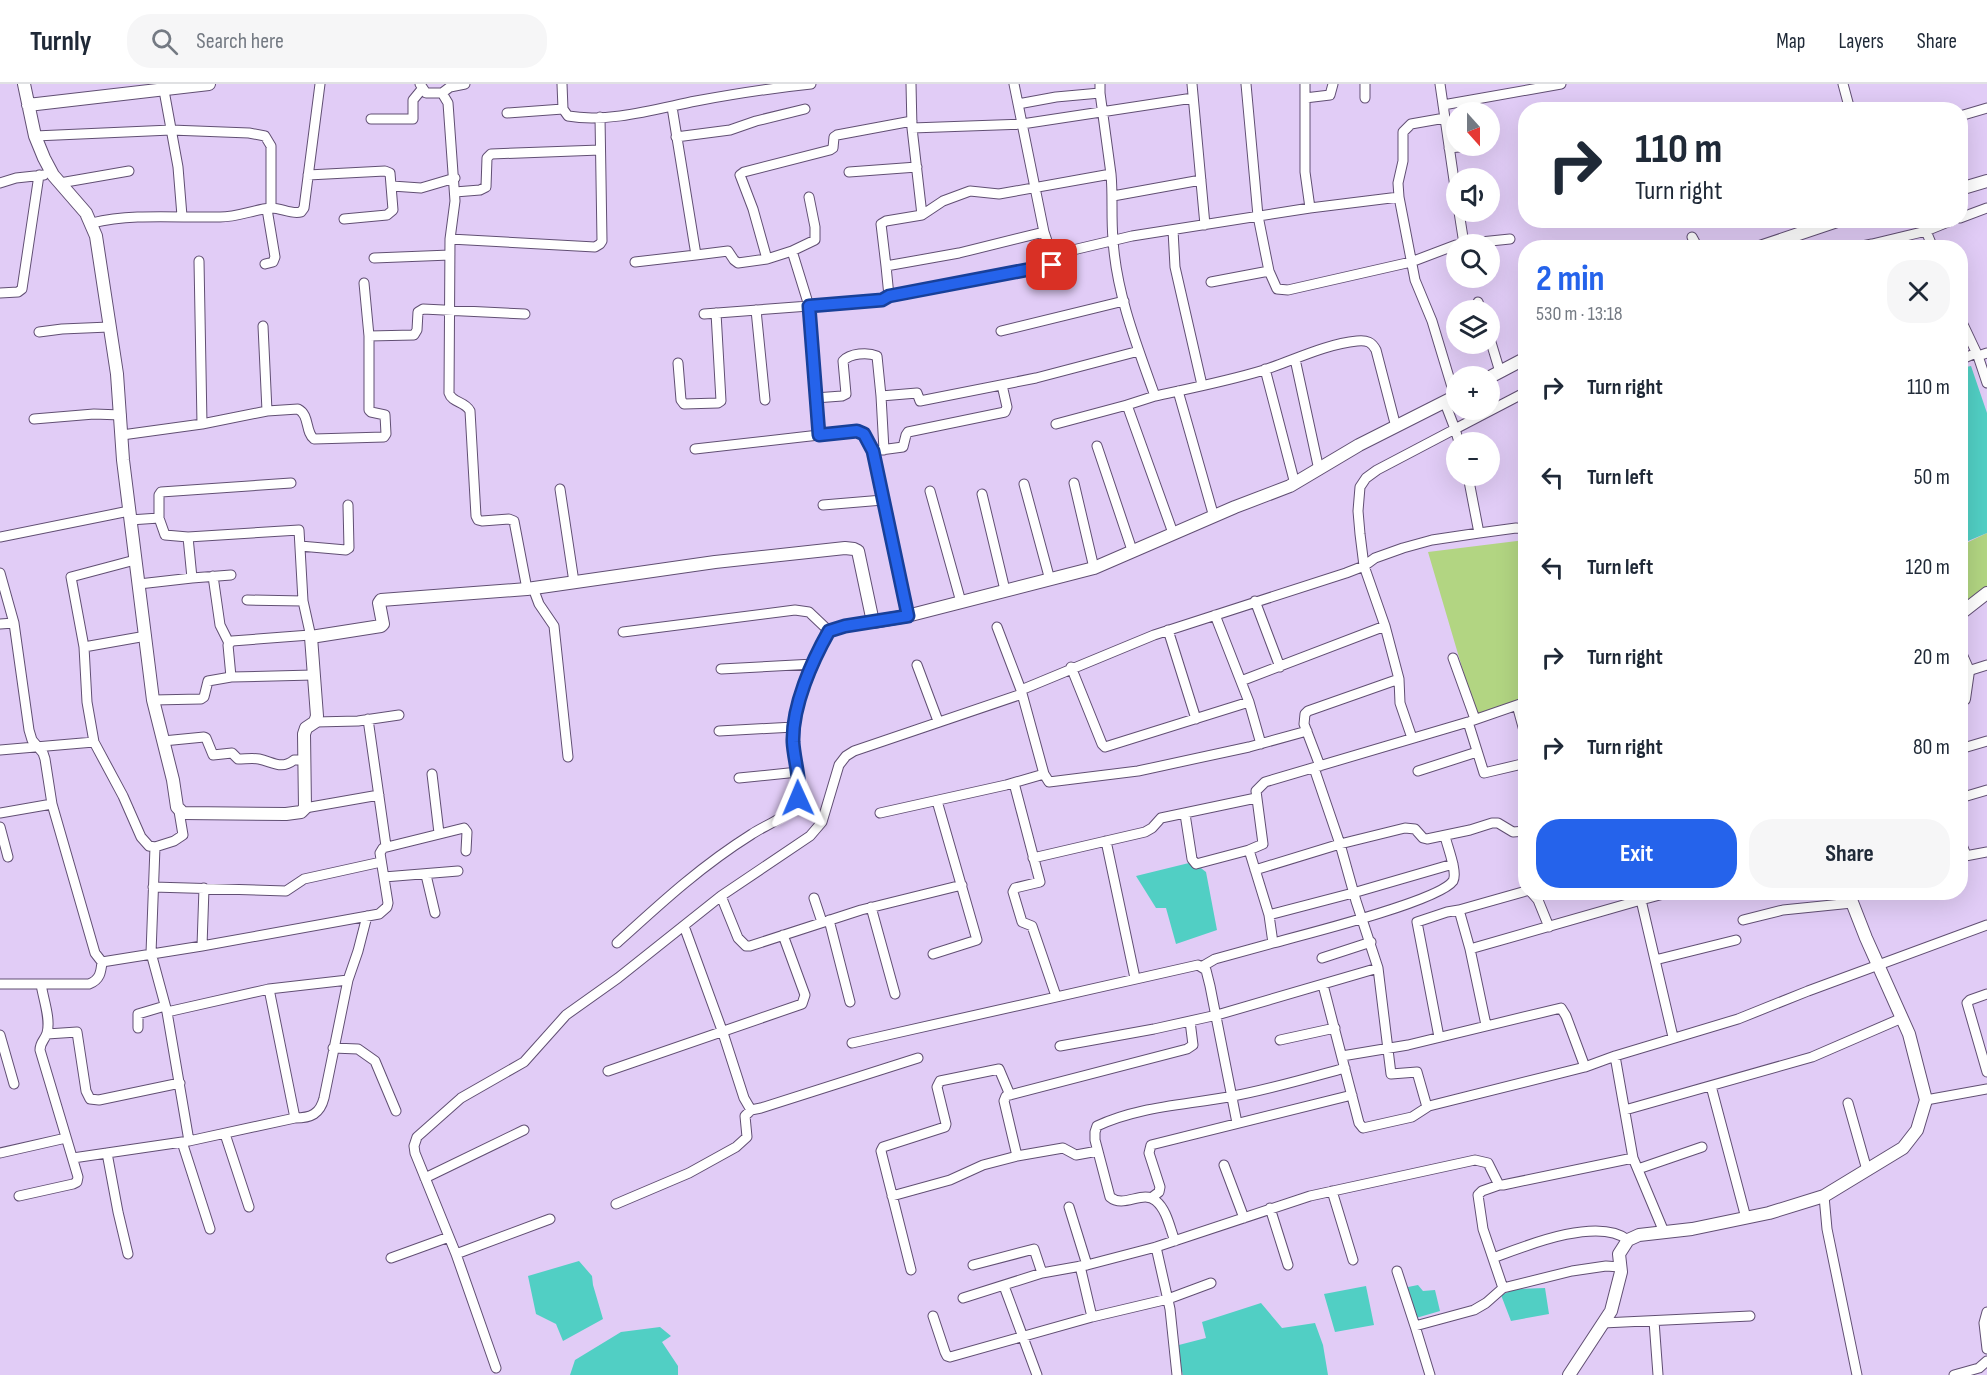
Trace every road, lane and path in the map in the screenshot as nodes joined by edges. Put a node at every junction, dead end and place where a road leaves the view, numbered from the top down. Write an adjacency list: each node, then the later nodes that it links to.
1 (24, 84): 28 (street)
2 (209, 84): 18 (street)
3 (320, 84): 52 (street)
4 (465, 84): 21 (street)
5 (562, 84): 32 (street)
6 (811, 84): 30 (street)
7 (1014, 84): 27 (street)
8 (1192, 84): 23 (street)
9 (1246, 84): 71 (street)
10 (1305, 84): 24 (street)
11 (1333, 84): 24 (street)
12 (1365, 84): 25 (street)
13 (1440, 84): 29 (street)
14 (1497, 84): 22 (street)
15 (1561, 84): 22 (street)
16 (1843, 84): 26 (street)
17 (914, 85): 40 (street)
18 (163, 87): 28 (street); 43 (street)
19 (421, 87): 21 (street); 39 (street)
20 (1100, 88): 27 (street); 34 (street)
21 (442, 93): 53 (street)
22 (1497, 96): 29 (street)
23 (1193, 98): 34 (street); 55 (street)
24 (1305, 98): 66 (street)
25 (1365, 98)
26 (1848, 102)
27 (1018, 104): 41 (street)
28 (28, 105): 44 (street)
29 (1443, 105): 38 (street)
30 (672, 106): 37 (street); 45 (street)
31 (1987, 108): 36 (street)
32 (563, 109): 35 (street); 37 (street)
33 (806, 109): 45 (street)
34 (1102, 112): 41 (street); 50 (street)
35 (507, 113)
36 (1968, 114)
37 (600, 117): 46 (street)
38 (1445, 118): 42 (street); 64 (street)
39 (371, 119)
40 (912, 124): 41 (street); 47 (street); 95 (street)
41 (1022, 124): 59 (street)
42 (1446, 126)
43 (171, 130): 44 (street); 65 (street); 70 (street)
44 (35, 135): 54 (street)
45 (676, 137): 93 (street)
46 (600, 150): 61 (street); 81 (street)
47 (917, 167): 49 (street); 68 (street)
48 (129, 171): 54 (street)
49 (849, 172)
50 (1111, 174): 59 (street); 62 (street)
51 (39, 175): 54 (street); 57 (street); 104 (street)
52 (308, 175): 58 (street); 65 (street)
53 (454, 178): 58 (street); 61 (street)
54 (56, 179): 73 (street)
55 (1201, 180): 62 (street); 74 (street)
56 (1987, 181): 60 (street)
57 (0, 183)
58 (392, 186): 72 (street)
59 (1036, 187): 68 (street); 79 (street)
60 (1968, 187)
61 (455, 192): 81 (street)
62 (1113, 196): 83 (street)
63 (809, 197): 91 (street)
64 (1399, 197): 66 (street); 98 (street)
65 (269, 208): 70 (street); 99 (street)
66 (1310, 208): 71 (street)
67 (1987, 208): 69 (street)
68 (922, 215): 100 (street)
69 (1968, 215)
70 (182, 216): 73 (street)
71 (1258, 216): 74 (street); 101 (street)
72 (344, 219)
73 (92, 223): 114 (street)
74 (1205, 225): 77 (street)
75 (1816, 228): 86 (street)
76 (1933, 228): 78 (street)
77 (1173, 230): 83 (street); 129 (street)
78 (1926, 231): 87 (street); 88 (street)
79 (1044, 232): 89 (street); 100 (street)
80 (1692, 237): 85 (street)
81 (450, 239): 92 (street)
82 (1510, 239): 84 (street)
83 (1113, 240): 89 (street); 106 (street)
84 (1500, 240)
85 (1694, 240)
86 (1781, 240)
87 (1894, 240)
88 (1929, 240)
89 (1052, 246): 105 (street)
90 (1446, 249): 98 (street)
91 (792, 251): 95 (street); 107 (street)
92 (450, 255): 94 (street); 108 (street)
93 (696, 255): 95 (street); 97 (street)
94 (374, 258)
95 (767, 259)
96 (199, 261): 142 (street)
97 (635, 262)
98 (1411, 262): 101 (street); 126 (street)
99 (265, 264)
100 (886, 266): 105 (street)
101 (1269, 271): 102 (street)
102 (1211, 282)
103 (364, 283): 118 (street)
104 (0, 292)
105 (889, 296): 107 (street)
106 (1124, 301): 115 (street); 119 (street)
107 (809, 306): 109 (street); 134 (street)
108 (449, 309): 111 (street); 118 (street); 185 (street)
109 (756, 310): 110 (street); 135 (street)
110 (716, 313): 112 (street); 123 (street)
111 (525, 314)
112 (704, 314)
113 (263, 326): 138 (street)
114 (109, 327): 116 (street); 139 (street)
115 (1001, 331)
116 (39, 332)
117 (1968, 332): 120 (street)
118 (369, 336): 138 (street)
119 (1139, 351): 128 (street); 132 (street)
120 (1980, 354): 127 (street)
121 (1295, 359): 124 (street); 145 (street); 153 (street)
122 (1518, 362): 125 (street)
123 (678, 363)
124 (1265, 369): 129 (street); 157 (street)
125 (1500, 372)
126 (1446, 380)
127 (1987, 383)
128 (1002, 385): 131 (street); 151 (street)
129 (1202, 385): 130 (street)
130 (1178, 391): 132 (street); 166 (street)
131 (881, 396): 134 (street); 151 (street)
132 (1155, 396): 137 (street)
133 (1518, 396): 144 (street)
134 (815, 398): 148 (street)
135 (765, 400)
136 (1446, 403): 145 (street)
137 (1127, 405): 143 (street); 169 (street)
138 (267, 411): 142 (street)
139 (121, 415): 140 (street); 147 (street)
140 (34, 419)
141 (1453, 420): 144 (street)
142 (202, 424): 147 (street)
143 (1056, 424)
144 (1454, 426): 146 (street); 176 (street)
145 (1396, 427): 153 (street)
146 (1456, 432)
147 (122, 435): 165 (street)
148 (819, 435): 150 (street); 152 (street)
149 (1097, 446): 174 (street)
150 (695, 448)
151 (884, 450): 152 (street)
152 (873, 451): 162 (street)
153 (1319, 470): 157 (street)
154 (291, 483): 167 (street)
155 (1074, 483): 177 (street)
156 (1024, 484): 182 (street)
157 (1295, 484): 166 (street)
158 (1469, 486): 170 (street)
159 (560, 489): 183 (street)
160 (930, 491): 191 (street)
161 (982, 494): 186 (street)
162 (883, 500): 164 (street); 194 (street)
163 (348, 505): 173 (street)
164 (823, 505)
165 (129, 516): 167 (street); 171 (street); 175 (street)
166 (1214, 517): 169 (street)
167 (159, 518): 172 (street)
168 (1518, 528): 170 (street)
169 (1173, 533): 174 (street)
170 (1479, 533): 176 (street)
171 (0, 537)
172 (188, 537): 173 (street); 181 (street)
173 (300, 546): 189 (street)
174 (1132, 550): 177 (street)
175 (135, 560): 184 (street); 206 (street)
176 (1364, 566): 190 (street); 198 (street)
177 (1094, 568): 182 (street)
178 (0, 573): 195 (street)
179 (231, 575): 180 (street)
180 (213, 576): 181 (street); 205 (street)
181 (192, 578): 184 (street)
182 (1050, 580): 186 (street)
183 (574, 582): 185 (street); 196 (street)
184 (139, 584): 203 (street)
185 (530, 589): 204 (street); 241 (street)
186 (1005, 590): 191 (street)
187 (1987, 593): 192 (street)
188 (247, 600): 189 (street)
189 (303, 601): 204 (street)
190 (1255, 601): 193 (street); 212 (street)
191 (961, 602): 194 (street)
192 (1968, 608)
193 (1215, 615): 200 (street); 218 (street)
194 (908, 616): 196 (street)
195 (14, 622): 197 (street); 238 (street)
196 (873, 622): 201 (street)
197 (0, 624)
198 (1385, 626): 212 (street); 217 (street)
199 (997, 627): 219 (street)
200 (1168, 630): 211 (street); 225 (street)
201 (829, 631): 202 (street); 208 (street)
202 (623, 632)
203 (146, 636): 206 (street); 220 (street)
204 (311, 636): 205 (street); 215 (street)
205 (229, 643): 216 (street)
206 (84, 647): 235 (street)
207 (1453, 658): 226 (street)
208 (814, 664): 213 (street); 229 (street)
209 (917, 665): 227 (street)
210 (1987, 665): 214 (street)
211 (1071, 667): 219 (street); 225 (street)
212 (1280, 667): 218 (street)
213 (721, 669)
214 (1968, 671)
215 (313, 675): 216 (street); 228 (street)
216 (231, 677): 220 (street)
217 (1399, 679): 231 (street); 232 (street)
218 (1241, 681): 221 (street)
219 (1021, 692): 227 (street); 248 (street)
220 (153, 700): 233 (street)
221 (1249, 702): 225 (street); 236 (street)
222 (1518, 705): 226 (street)
223 (399, 715): 224 (street)
224 (368, 719): 228 (street); 252 (street)
225 (1196, 719)
226 (1471, 720): 232 (street); 240 (street)
227 (938, 721): 287 (street)
228 (315, 722): 242 (street)
229 (794, 727): 230 (street); 246 (street)
230 (719, 731)
231 (1307, 731): 236 (street); 244 (street)
232 (1412, 738): 244 (street)
233 (163, 741): 242 (street); 258 (street)
234 (1987, 741): 237 (street)
235 (94, 742): 238 (street); 269 (street)
236 (1261, 744): 248 (street)
237 (1968, 747)
238 (39, 748): 239 (street); 256 (street)
239 (0, 750)
240 (1478, 752): 243 (street); 245 (street)
241 (568, 757)
242 (304, 760): 257 (street)
243 (1518, 765)
244 (1317, 767): 254 (street); 267 (street)
245 (1418, 771)
246 (798, 772): 249 (street); 308 (street)
247 (432, 774): 264 (street)
248 (1044, 774): 250 (street)
249 (739, 778)
250 (1014, 783): 255 (street); 275 (street)
251 (1987, 790): 253 (street)
252 (379, 795): 257 (street); 268 (street)
253 (1968, 796)
254 (1256, 798): 261 (street); 270 (street)
255 (937, 801): 260 (street); 282 (street)
256 (52, 804): 259 (street); 316 (street)
257 (305, 808): 258 (street)
258 (179, 811): 269 (street)
259 (0, 813)
260 (880, 813)
261 (1185, 814): 266 (street); 270 (street)
262 (0, 827): 274 (street)
263 (1518, 832): 265 (street)
264 (439, 833): 268 (street); 271 (street)
265 (1445, 836): 267 (street); 277 (street)
266 (1106, 841): 275 (street); 320 (street)
267 (1340, 844): 278 (street); 285 (street)
268 (386, 846): 276 (street)
269 (155, 847): 283 (street)
270 (1249, 850): 278 (street)
271 (466, 851)
272 (1987, 852): 273 (street)
273 (1968, 855)
274 (8, 857)
275 (1033, 858): 328 (street)
276 (381, 862): 281 (street); 284 (street)
277 (1453, 864): 285 (street); 299 (street)
278 (1255, 870): 297 (street)
279 (458, 871): 280 (street)
280 (426, 874): 281 (street); 296 (street)
281 (384, 877): 298 (street)
282 (962, 885): 294 (street); 313 (street)
283 (153, 887): 284 (street); 312 (street)
284 (204, 888): 310 (street)
285 (1353, 893): 297 (street); 299 (street)
286 (1518, 893): 295 (street)
287 (721, 896): 303 (street); 305 (street)
288 (814, 897): 301 (street)
289 (1538, 900): 304 (street)
290 (1628, 900): 304 (street)
291 (1641, 900): 315 (street)
292 (1839, 900): 300 (street)
293 (1851, 900): 317 (street)
294 (872, 907): 301 (street); 326 (street)
295 (1459, 910): 311 (street); 341 (street)
296 (435, 913)
297 (1269, 915): 309 (street)
298 (367, 916): 310 (street); 321 (street)
299 (1362, 919): 307 (street); 309 (street)
300 (1743, 920)
301 (826, 921): 305 (street); 329 (street)
302 (1987, 925): 317 (street)
303 (684, 926): 337 (street); 383 (street)
304 (1549, 927): 311 (street)
305 (783, 935): 337 (street)
306 (1736, 940): 315 (street)
307 (1371, 942): 314 (street); 319 (street)
308 (617, 943)
309 (1273, 943): 318 (street)
310 (202, 946): 312 (street)
311 (1470, 949): 334 (street)
312 (151, 953): 316 (street); 330 (street)
313 (933, 954)
314 (1322, 958)
315 (1655, 960): 340 (street)
316 (102, 962): 323 (street)
317 (1878, 965): 332 (street); 340 (street)
318 (1203, 966): 320 (street); 331 (street)
319 (1378, 968): 324 (street); 346 (street)
320 (1135, 978): 328 (street)
321 (348, 980): 325 (street); 345 (street)
322 (0, 984): 323 (street)
323 (41, 984): 338 (street)
324 (1323, 985): 331 (street); 336 (street)
325 (269, 989): 330 (street); 367 (street)
326 (895, 994)
327 (1987, 994): 353 (street)
328 (1056, 996): 343 (street)
329 (850, 1002)
330 (166, 1009): 335 (street); 354 (street)
331 (1216, 1015): 333 (street); 360 (street)
332 (1902, 1018): 356 (street); 361 (street)
333 (1190, 1021): 344 (street); 358 (street)
334 (1486, 1025): 341 (street); 350 (street)
335 (138, 1028)
336 (1335, 1028): 342 (street); 347 (street)
337 (723, 1033): 352 (street); 364 (street)
338 (47, 1034): 354 (street); 371 (street)
339 (0, 1035): 355 (street)
340 (1673, 1037): 348 (street)
341 (1439, 1038): 346 (street)
342 (1280, 1040)
343 (852, 1043)
344 (1060, 1046)
345 (333, 1048): 366 (street); 367 (street)
346 (1389, 1048): 347 (street); 363 (street)
347 (1342, 1056): 351 (street)
348 (1615, 1056): 350 (street); 365 (street)
349 (918, 1058): 364 (street)
350 (1586, 1067): 363 (street)
351 (1346, 1068): 359 (street); 360 (street)
352 (608, 1071)
353 (1987, 1072)
354 (180, 1083): 372 (street)
355 (14, 1084)
356 (1711, 1086): 365 (street); 395 (street)
357 (1987, 1089): 361 (street)
358 (1010, 1095): 377 (street); 387 (street)
359 (1352, 1095): 363 (street); 368 (street)
360 (1232, 1097): 368 (street); 374 (street)
361 (1926, 1100): 382 (street)
362 (1848, 1103): 382 (street)
363 (1427, 1107)
364 (751, 1110): 390 (street)
365 (1625, 1110): 379 (street)
366 (396, 1111)
367 (294, 1118): 370 (street)
368 (1237, 1123): 389 (street)
369 (524, 1130): 383 (street)
370 (225, 1134): 372 (street); 391 (street)
371 (66, 1138): 375 (street); 378 (street)
372 (185, 1142): 376 (street); 397 (street)
373 (1702, 1147): 381 (street)
374 (1098, 1151): 377 (street); 389 (street)
375 (0, 1153)
376 (108, 1153): 378 (street); 403 (street)
377 (1017, 1156): 387 (street)
378 (72, 1158): 386 (street)
379 (1634, 1158): 381 (street); 384 (street)
380 (1224, 1165): 394 (street)
381 (1638, 1169): 398 (street)
382 (1866, 1170): 388 (street)
383 (425, 1178): 399 (street)
384 (1499, 1185): 385 (street); 406 (street)
385 (1332, 1191): 393 (street); 407 (street)
386 (19, 1196)
387 (892, 1196): 412 (street)
388 (1824, 1196): 395 (street); 436 (street)
389 (1151, 1198): 401 (street)
390 (616, 1204)
391 (249, 1207)
392 (1069, 1207): 410 (street)
393 (1270, 1208): 394 (street); 409 (street)
394 (1244, 1218): 401 (street)
395 (1746, 1218): 398 (street)
396 (550, 1219): 404 (street)
397 (210, 1229)
398 (1664, 1232): 400 (street)
399 (449, 1237): 404 (street); 405 (street)
400 (1628, 1240): 406 (street); 411 (street)
401 (1175, 1241): 402 (street)
402 (1156, 1247): 410 (street); 419 (street)
403 (128, 1254)
404 (456, 1254): 430 (street)
405 (391, 1258)
406 (1493, 1258): 417 (street)
407 (1353, 1260)
408 (973, 1265): 414 (street)
409 (1288, 1265)
410 (1083, 1266): 414 (street); 423 (street)
411 (1620, 1267): 417 (street); 425 (street)
412 (911, 1270)
413 (1396, 1271): 426 (street)
414 (1042, 1273): 416 (street)
415 (1211, 1283): 419 (street)
416 (1004, 1286): 418 (street); 427 (street)
417 (1503, 1288): 426 (street)
418 (963, 1298)
419 (1168, 1299): 423 (street); 432 (street)
420 (1987, 1312): 428 (street)
421 (933, 1316): 427 (street)
422 (1750, 1316): 424 (street)
423 (1092, 1317): 427 (street)
424 (1654, 1321): 425 (street); 435 (street)
425 (1604, 1323): 434 (street)
426 (1415, 1326): 433 (street)
427 (1024, 1337): 431 (street)
428 (1987, 1349)
429 (1987, 1363): 437 (street)
430 (496, 1368)
431 (1038, 1375)
432 (1177, 1375)
433 (1430, 1375)
434 (1569, 1375)
435 (1658, 1375)
436 (1857, 1375)
437 (1954, 1375)

